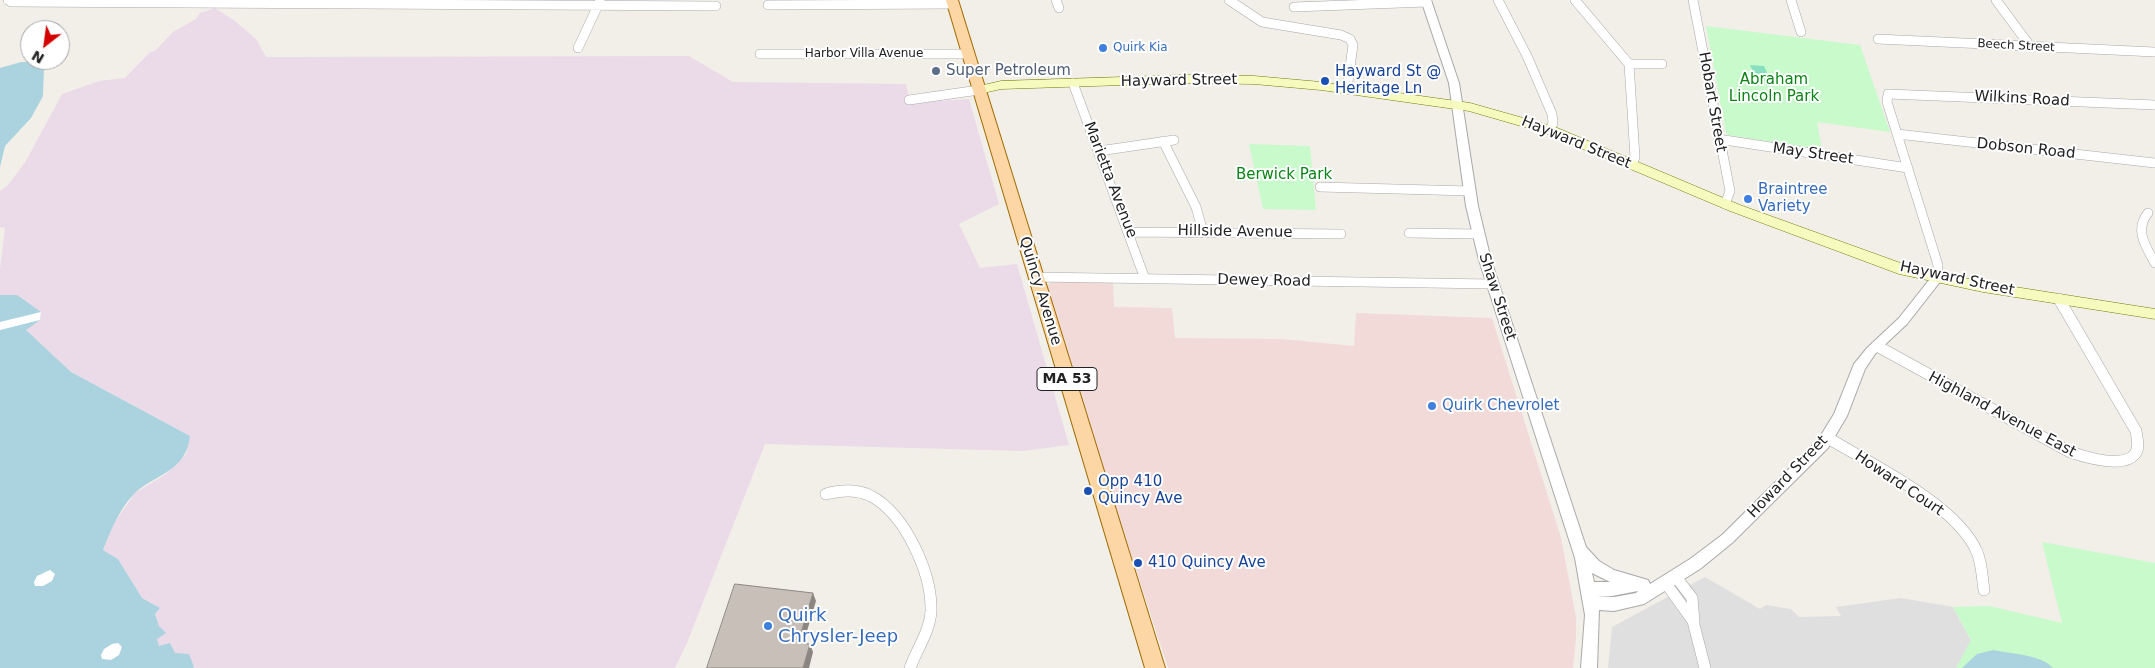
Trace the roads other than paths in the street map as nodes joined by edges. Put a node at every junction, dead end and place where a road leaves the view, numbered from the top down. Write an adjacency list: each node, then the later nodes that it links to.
1 (1229, 0): 26 (street)
2 (1498, 0): 31 (street)
3 (1575, 0): 23 (street)
4 (1693, 0): 34 (street, Hobart Street)
5 (1791, 0): 16 (street)
6 (1996, 0): 18 (street)
7 (10, 1): 9 (street)
8 (1427, 1): 15 (street); 29 (street, Shaw Street)
9 (182, 2): 10 (street)
10 (384, 2): 11 (street)
11 (599, 2): 14 (street); 19 (street)
12 (952, 2): 13 (street); 22 (main road, Quincy Avenue / MA 53)
13 (768, 5)
14 (716, 6)
15 (1294, 7)
16 (1801, 32)
17 (1878, 39): 18 (street, Beech Street)
18 (2030, 46): 20 (street, Beech Street)
19 (578, 48)
20 (2155, 52)
21 (760, 54): 22 (street, Harbor Villa Avenue)
22 (968, 54): 27 (main road, Quincy Avenue / MA 53)
23 (1629, 64): 24 (street); 38 (street)
24 (1662, 64)
25 (1073, 83): 26 (main road, Hayward Street); 27 (main road, Hayward Street); 36 (street, Marietta Avenue)
26 (1347, 89): 29 (main road, Hayward Street)
27 (979, 90): 28 (street); 50 (main road, Quincy Avenue / MA 53)
28 (909, 100)
29 (1459, 105): 31 (main road, Hayward Street); 41 (street, Shaw Street)
30 (2155, 105): 32 (street, Wilkins Road)
31 (1550, 130): 38 (main road, Hayward Street)
32 (1897, 134): 37 (street, Dobson Road); 39 (street)
33 (1174, 140): 35 (street)
34 (1718, 140): 39 (street, May Street); 42 (street, Hobart Street)
35 (1163, 141): 36 (street); 45 (street)
36 (1099, 151): 44 (street, Marietta Avenue)
37 (2155, 163)
38 (1632, 165): 42 (main road, Hayward Street)
39 (1908, 168): 51 (street)
40 (1320, 188): 41 (street)
41 (1470, 191): 48 (street, Shaw Street)
42 (1725, 204): 51 (main road, Hayward Street)
43 (2148, 213): 49 (street)
44 (1129, 232): 45 (street, Hillside Avenue); 52 (street, Marietta Avenue)
45 (1203, 232): 47 (street, Hillside Avenue)
46 (1409, 233): 48 (street)
47 (1341, 234)
48 (1478, 234): 53 (street, Shaw Street)
49 (2155, 263)
50 (1035, 276): 52 (street, Dewey Road); 65 (main road, Quincy Avenue / MA 53)
51 (1937, 278): 54 (main road, Hayward Street); 56 (street, Howard Street)
52 (1145, 279): 53 (street, Dewey Road)
53 (1492, 284): 59 (street, Shaw Street)
54 (2059, 298): 55 (main road, Hayward Street); 56 (street, Highland Avenue East)
55 (2155, 314)
56 (1877, 346): 57 (street, Howard Street)
57 (1828, 438): 60 (street, Howard Street); 62 (street, Howard Court)
58 (826, 494): 64 (street)
59 (1579, 547): 61 (street); 63 (street, Shaw Street)
60 (1670, 580): 61 (street, Howard Street); 63 (street, Howard Street); 67 (street)
61 (1643, 585): 63 (street, Howard Street)
62 (1984, 590)
63 (1590, 596): 66 (street)
64 (910, 668)
65 (1155, 668)
66 (1589, 668)
67 (1705, 668)

